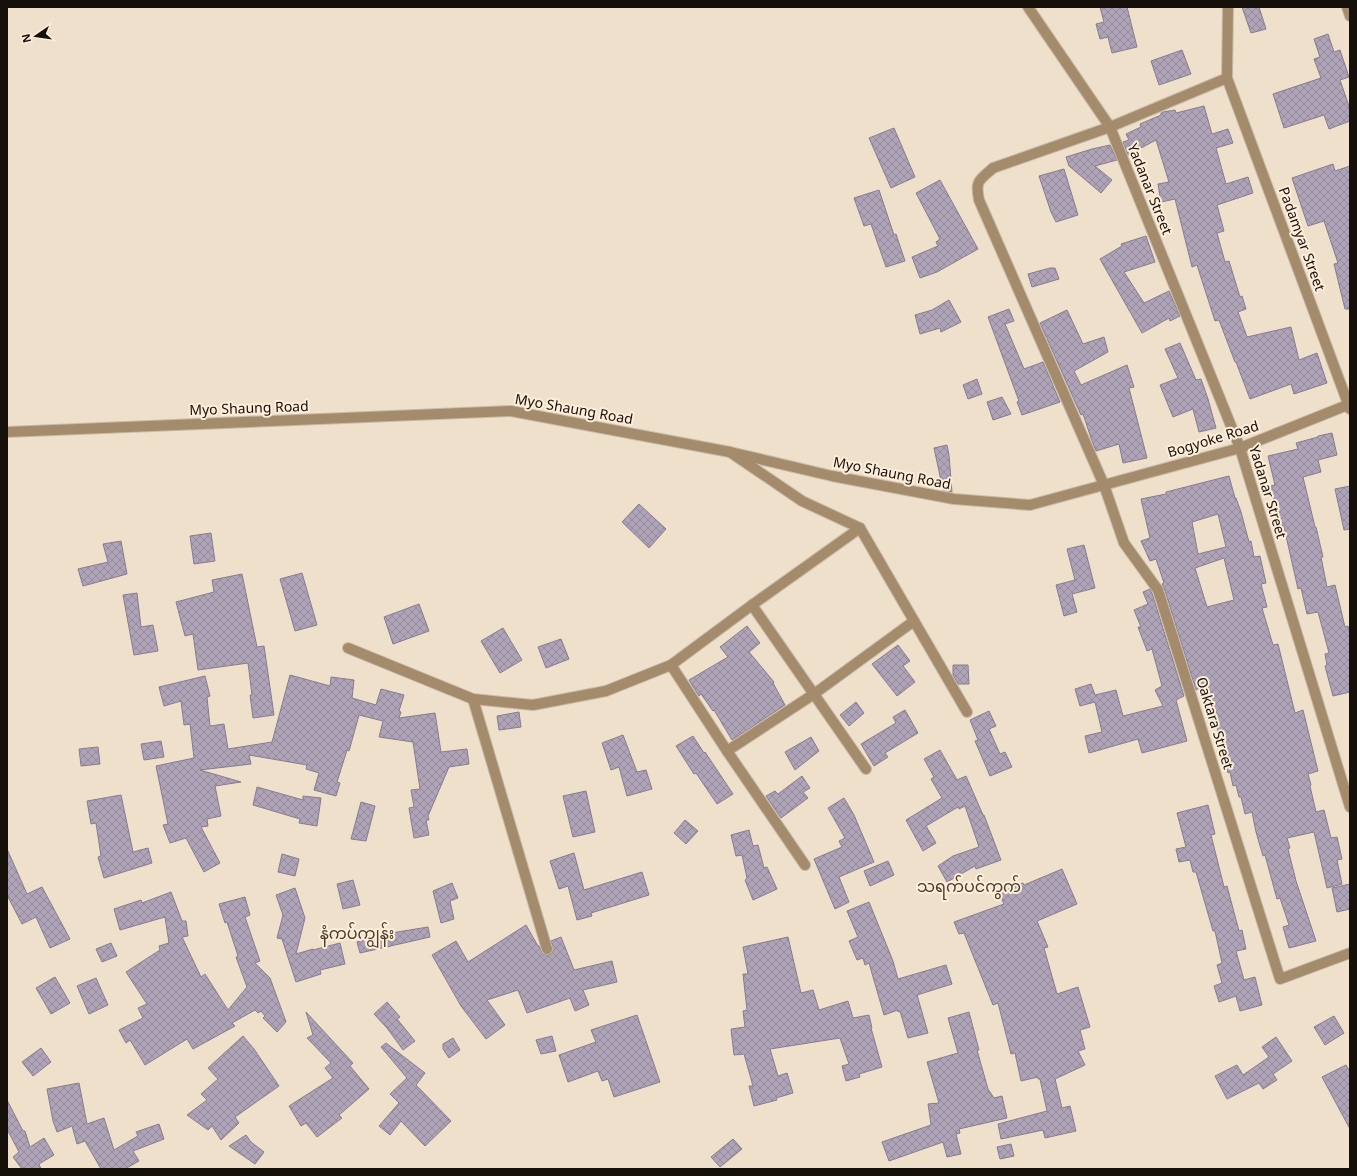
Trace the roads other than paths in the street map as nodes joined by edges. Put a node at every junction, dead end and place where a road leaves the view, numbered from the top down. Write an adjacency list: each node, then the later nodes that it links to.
1 (1028, 7): 6 (street, Yadanar Street)
2 (1228, 7): 5 (street)
3 (1347, 7): 4 (street)
4 (1350, 16)
5 (1227, 78): 6 (street); 7 (street, Padamyar Street)
6 (1110, 127): 9 (street, Yadanar Street); 11 (street, Oaktara Street)
7 (1349, 406): 9 (street, Bogyoke Road)
8 (7, 432): 10 (street, Myo Shaung Road)
9 (1240, 448): 11 (street, Bogyoke Road); 22 (street, Yadanar Street)
10 (730, 452): 11 (street, Myo Shaung Road); 12 (street)
11 (1104, 485): 25 (street, Oaktara Street)
12 (860, 528): 13 (street); 14 (street)
13 (752, 605): 16 (street); 17 (street)
14 (914, 621): 17 (street); 19 (street)
15 (348, 648): 18 (street)
16 (671, 665): 18 (street); 20 (street)
17 (814, 694): 20 (street); 21 (street)
18 (473, 699): 24 (street)
19 (966, 712)
20 (727, 751): 23 (street)
21 (866, 769)
22 (1350, 807)
23 (805, 865)
24 (547, 949)
25 (1350, 953)

